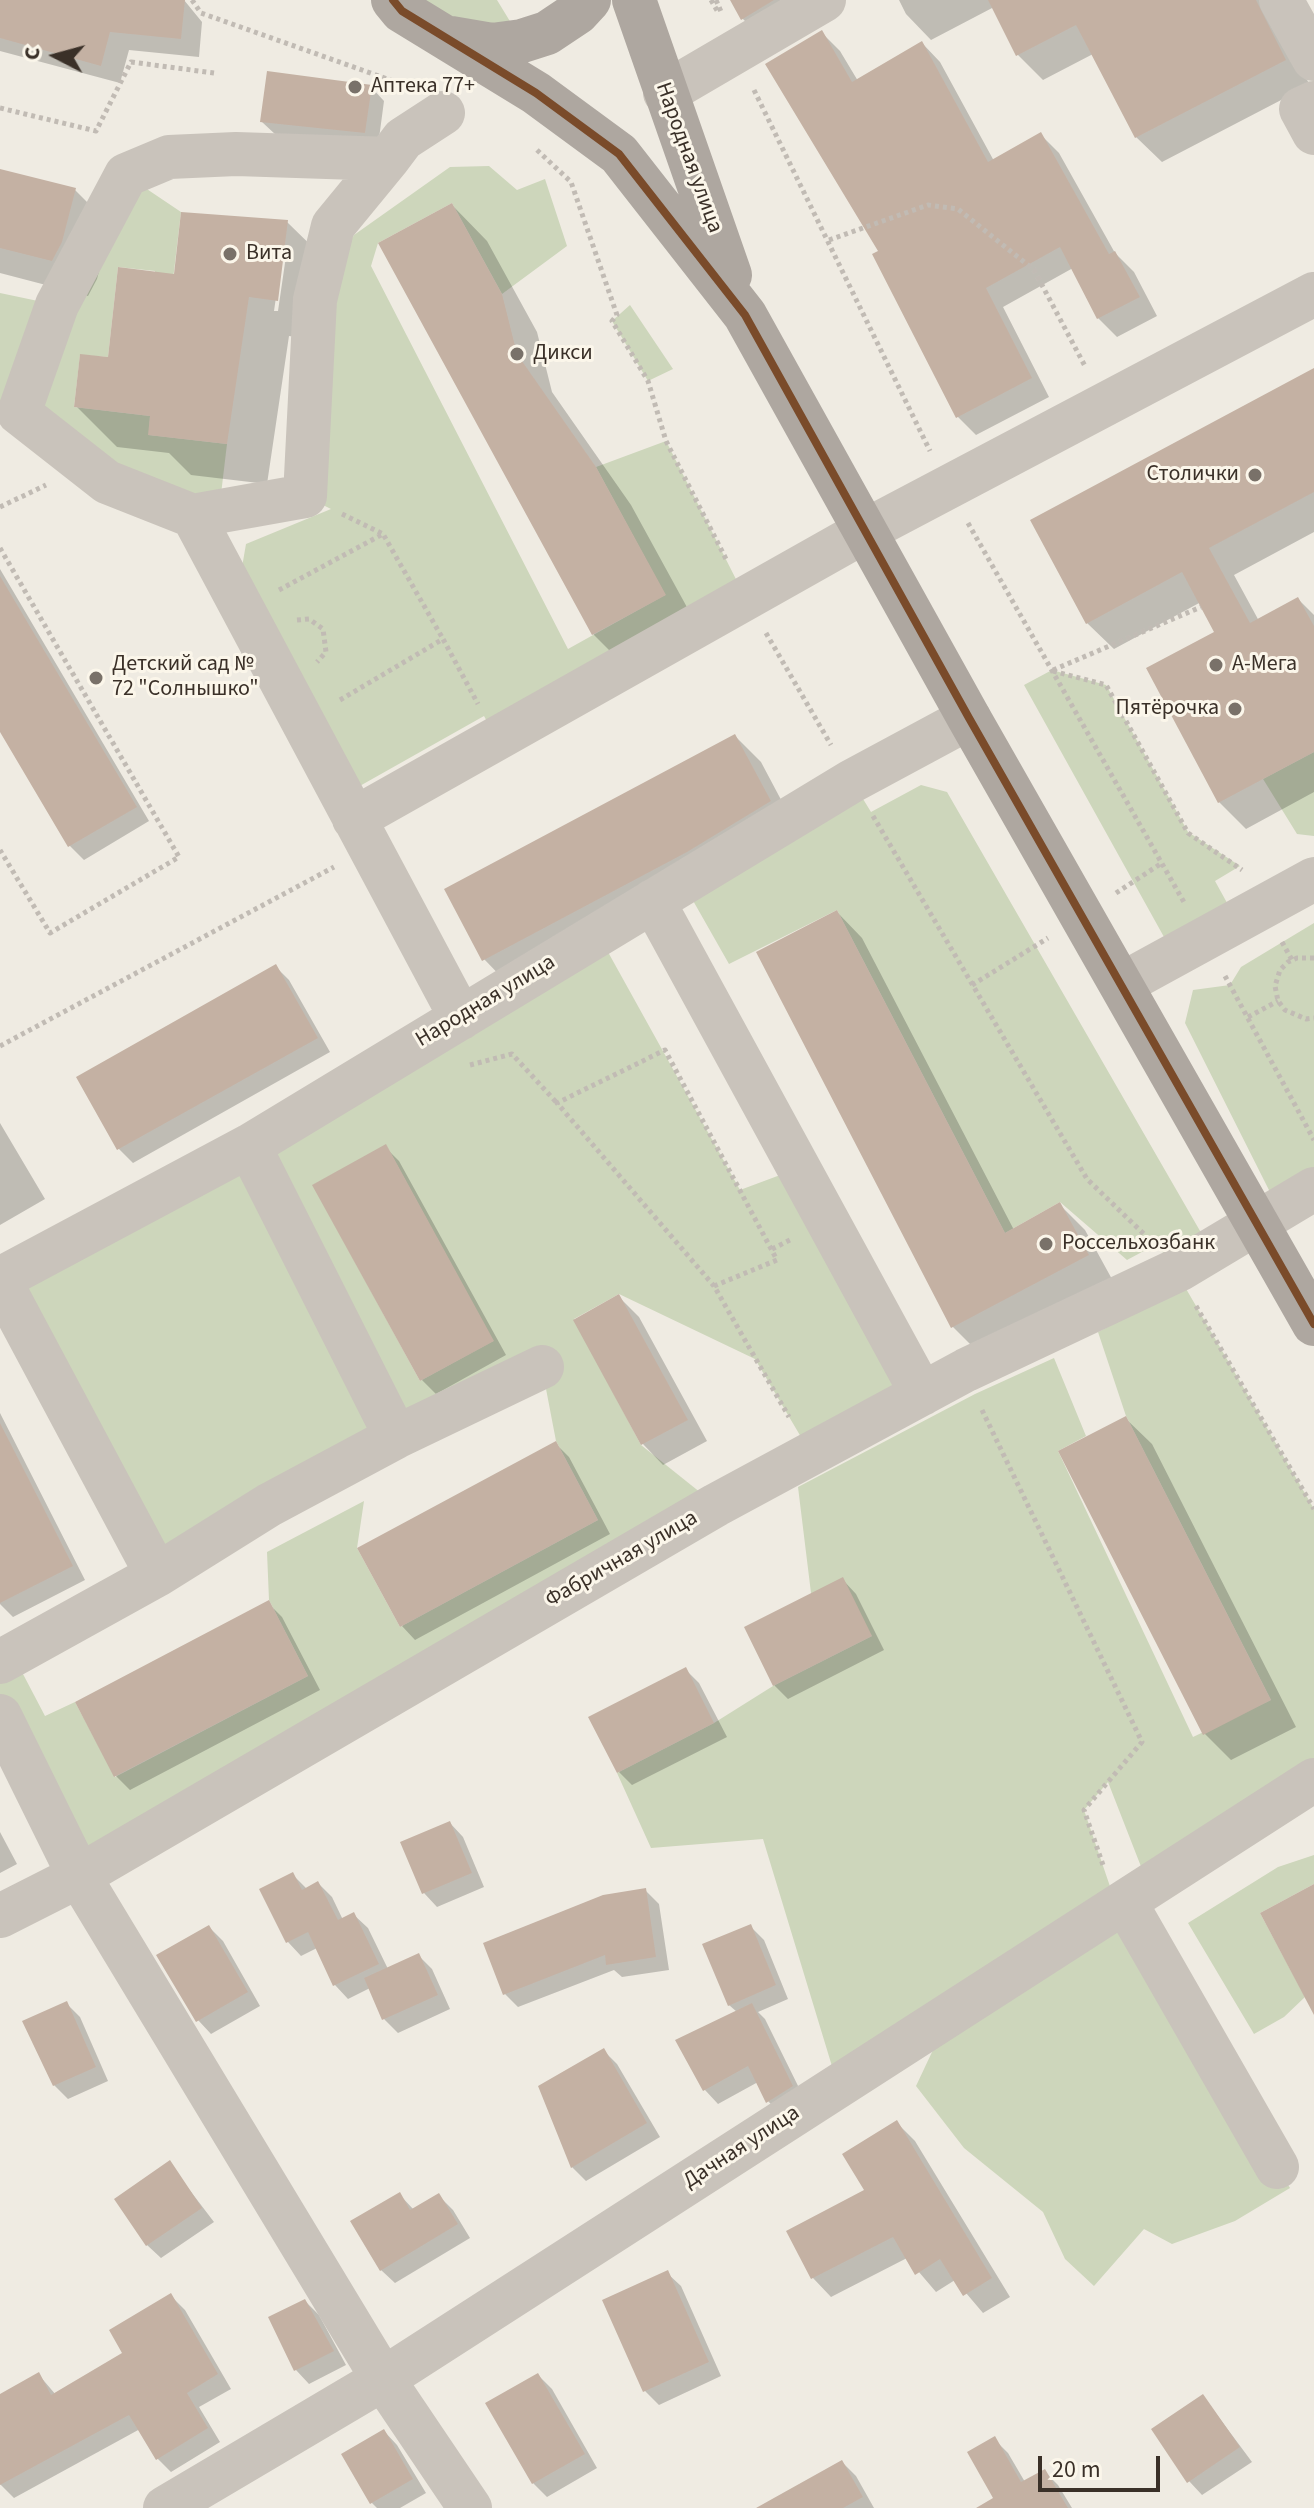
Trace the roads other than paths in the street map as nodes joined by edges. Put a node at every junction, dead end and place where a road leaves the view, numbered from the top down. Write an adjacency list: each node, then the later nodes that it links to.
1 (365, 0): 7 (main road)
2 (393, 0): 7 (main road)
3 (589, 0): 7 (main road)
4 (634, 0): 9 (main road, Народная улица)
5 (824, 0): 9 (street)
6 (1281, 0): 8 (street)
7 (441, 37): 15 (main road, Народная улица)
8 (1314, 59)
9 (665, 93): 15 (main road, Народная улица)
10 (1314, 103): 12 (street)
11 (443, 113): 13 (street)
12 (1314, 133)
13 (388, 159): 16 (street); 17 (street)
14 (1314, 294): 18 (street)
15 (745, 315): 18 (main road, Народная улица)
16 (10, 419): 17 (street)
17 (193, 516): 20 (street)
18 (865, 531): 19 (main road, Народная улица); 20 (street)
19 (969, 718): 22 (street, Народная улица); 23 (main road, Народная улица)
20 (354, 819): 24 (street)
21 (1314, 879): 23 (street)
22 (653, 901): 24 (street, Народная улица); 31 (street)
23 (1122, 984): 27 (main road, Народная улица)
24 (451, 1024): 25 (street, Народная улица)
25 (249, 1146): 28 (street, Народная улица); 32 (street)
26 (1314, 1189): 27 (street, Фабричная улица)
27 (1256, 1224): 29 (main road, Народная улица); 31 (street, Фабричная улица)
28 (0, 1280): 33 (street)
29 (1314, 1324)
30 (542, 1367): 32 (street)
31 (922, 1394): 37 (street, Фабричная улица)
32 (396, 1437): 33 (street)
33 (157, 1575): 34 (street)
34 (0, 1662)
35 (0, 1716): 37 (street)
36 (1314, 1780): 38 (street, Дачная улица)
37 (79, 1876): 39 (street, Фабричная улица); 41 (street)
38 (1121, 1904): 40 (street); 41 (street, Дачная улица)
39 (0, 1916)
40 (1277, 2167)
41 (383, 2379): 42 (street, Дачная улица); 43 (street)
42 (165, 2508)
43 (470, 2508)

